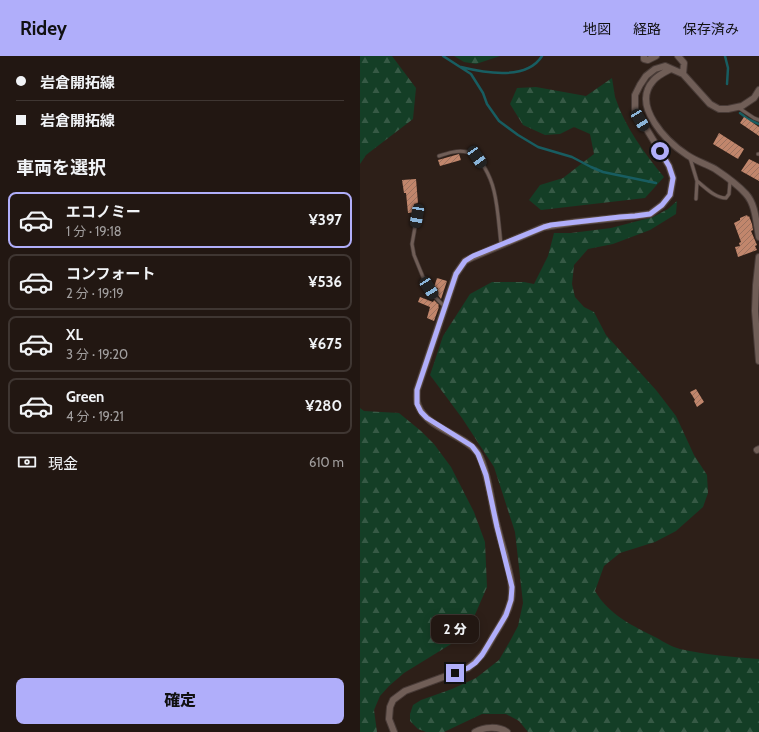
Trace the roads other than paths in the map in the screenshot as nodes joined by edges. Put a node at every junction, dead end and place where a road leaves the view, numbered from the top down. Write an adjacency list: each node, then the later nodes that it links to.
1 (644, 56): 2 (street)
2 (656, 56)
3 (678, 56): 5 (street)
4 (671, 69): 5 (street); 10 (street); 18 (street)
5 (683, 74): 7 (street)
6 (759, 90): 7 (street)
7 (738, 107): 8 (lane)
8 (759, 120)
9 (439, 156): 18 (lane)
10 (690, 157): 11 (lane); 12 (street)
11 (697, 181): 12 (lane); 13 (lane)
12 (730, 181): 14 (street)
13 (696, 199)
14 (752, 203): 15 (lane); 17 (street)
15 (759, 205)
16 (417, 216): 20 (lane)
17 (759, 238)
18 (501, 244): 20 (street)
19 (759, 257): 21 (street)
20 (445, 307): 22 (street)
21 (759, 361)
22 (394, 732)
23 (474, 732): 24 (street)
24 (507, 732)

